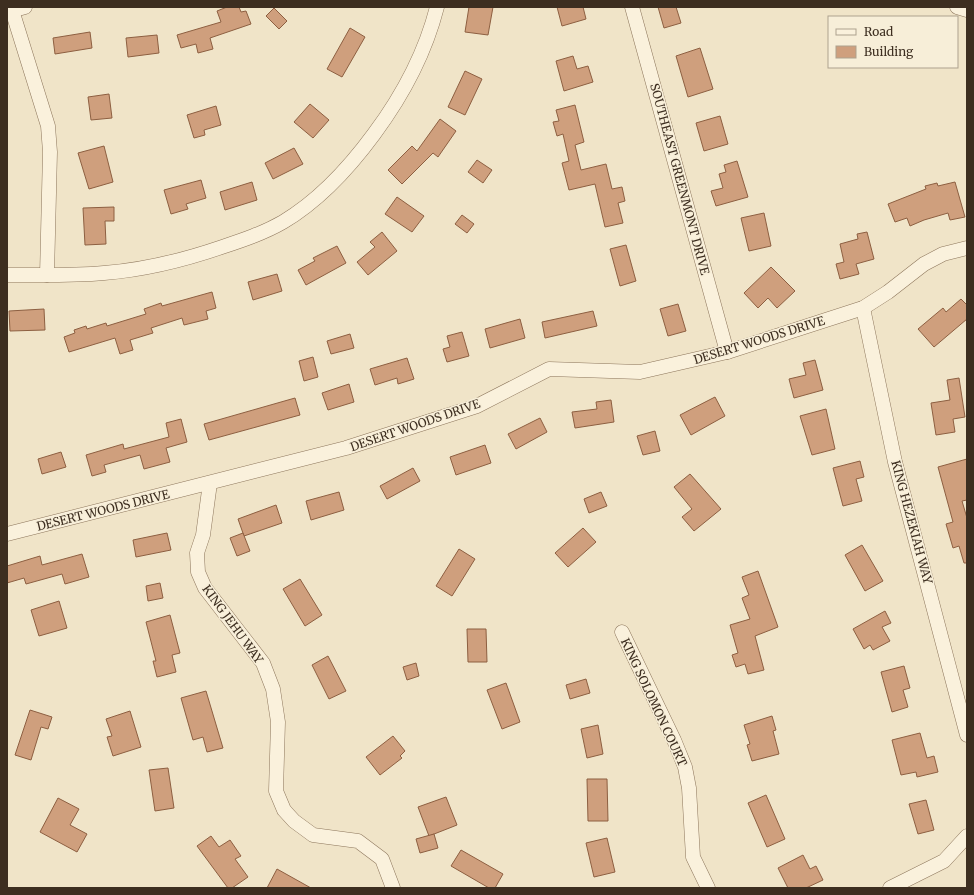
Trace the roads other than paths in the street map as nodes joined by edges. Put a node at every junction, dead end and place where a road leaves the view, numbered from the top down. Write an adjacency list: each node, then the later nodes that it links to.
1 (437, 7): 8 (street)
2 (632, 7): 10 (street, SOUTHEAST GREENMONT DRIVE)
3 (957, 7): 5 (street)
4 (14, 9): 8 (street)
5 (967, 10)
6 (967, 248): 9 (street, DESERT WOODS DRIVE)
7 (7, 275): 8 (street)
8 (47, 275)
9 (863, 308): 10 (street, DESERT WOODS DRIVE); 14 (street, KING HEZEKIAH WAY)
10 (727, 352): 11 (street, DESERT WOODS DRIVE)
11 (210, 483): 12 (street, DESERT WOODS DRIVE); 16 (street, KING JEHU WAY)
12 (7, 534)
13 (622, 632): 17 (street, KING SOLOMON COURT)
14 (967, 735)
15 (967, 836): 18 (street)
16 (393, 888)
17 (708, 888)
18 (890, 888)

